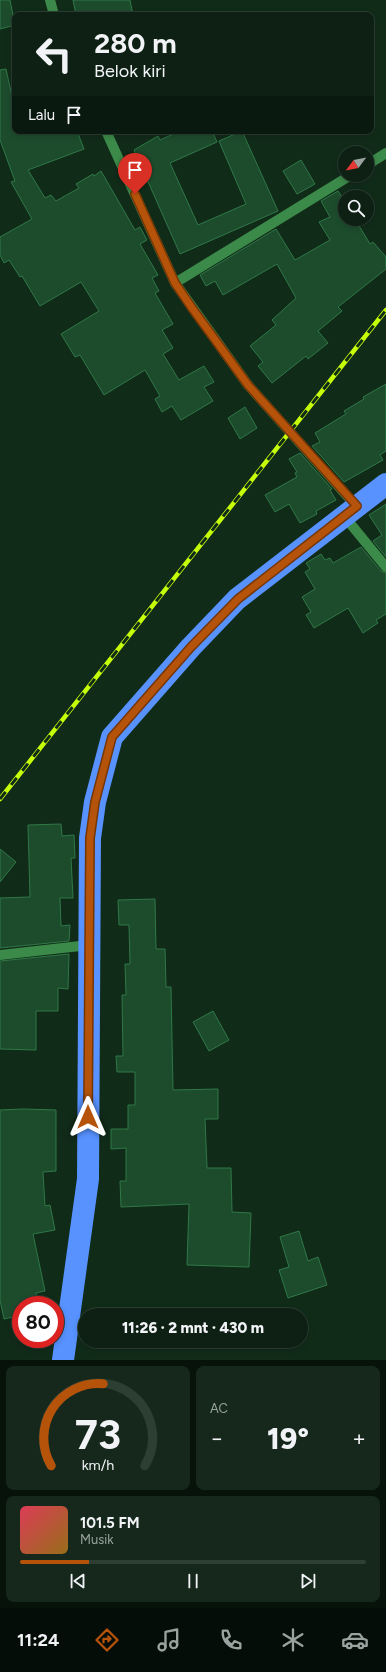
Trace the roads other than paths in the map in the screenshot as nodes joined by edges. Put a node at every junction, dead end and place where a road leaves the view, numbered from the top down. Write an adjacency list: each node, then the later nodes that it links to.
1 (50, 0): 2 (street)
2 (53, 12)
3 (107, 134): 7 (street)
4 (386, 153): 5 (street)
5 (374, 161)
6 (340, 182): 7 (street)
7 (175, 283): 9 (street)
8 (386, 484): 9 (highway)
9 (351, 511): 10 (street); 11 (highway)
10 (386, 567)
11 (89, 945): 12 (street); 13 (highway)
12 (0, 955)
13 (63, 1360)

